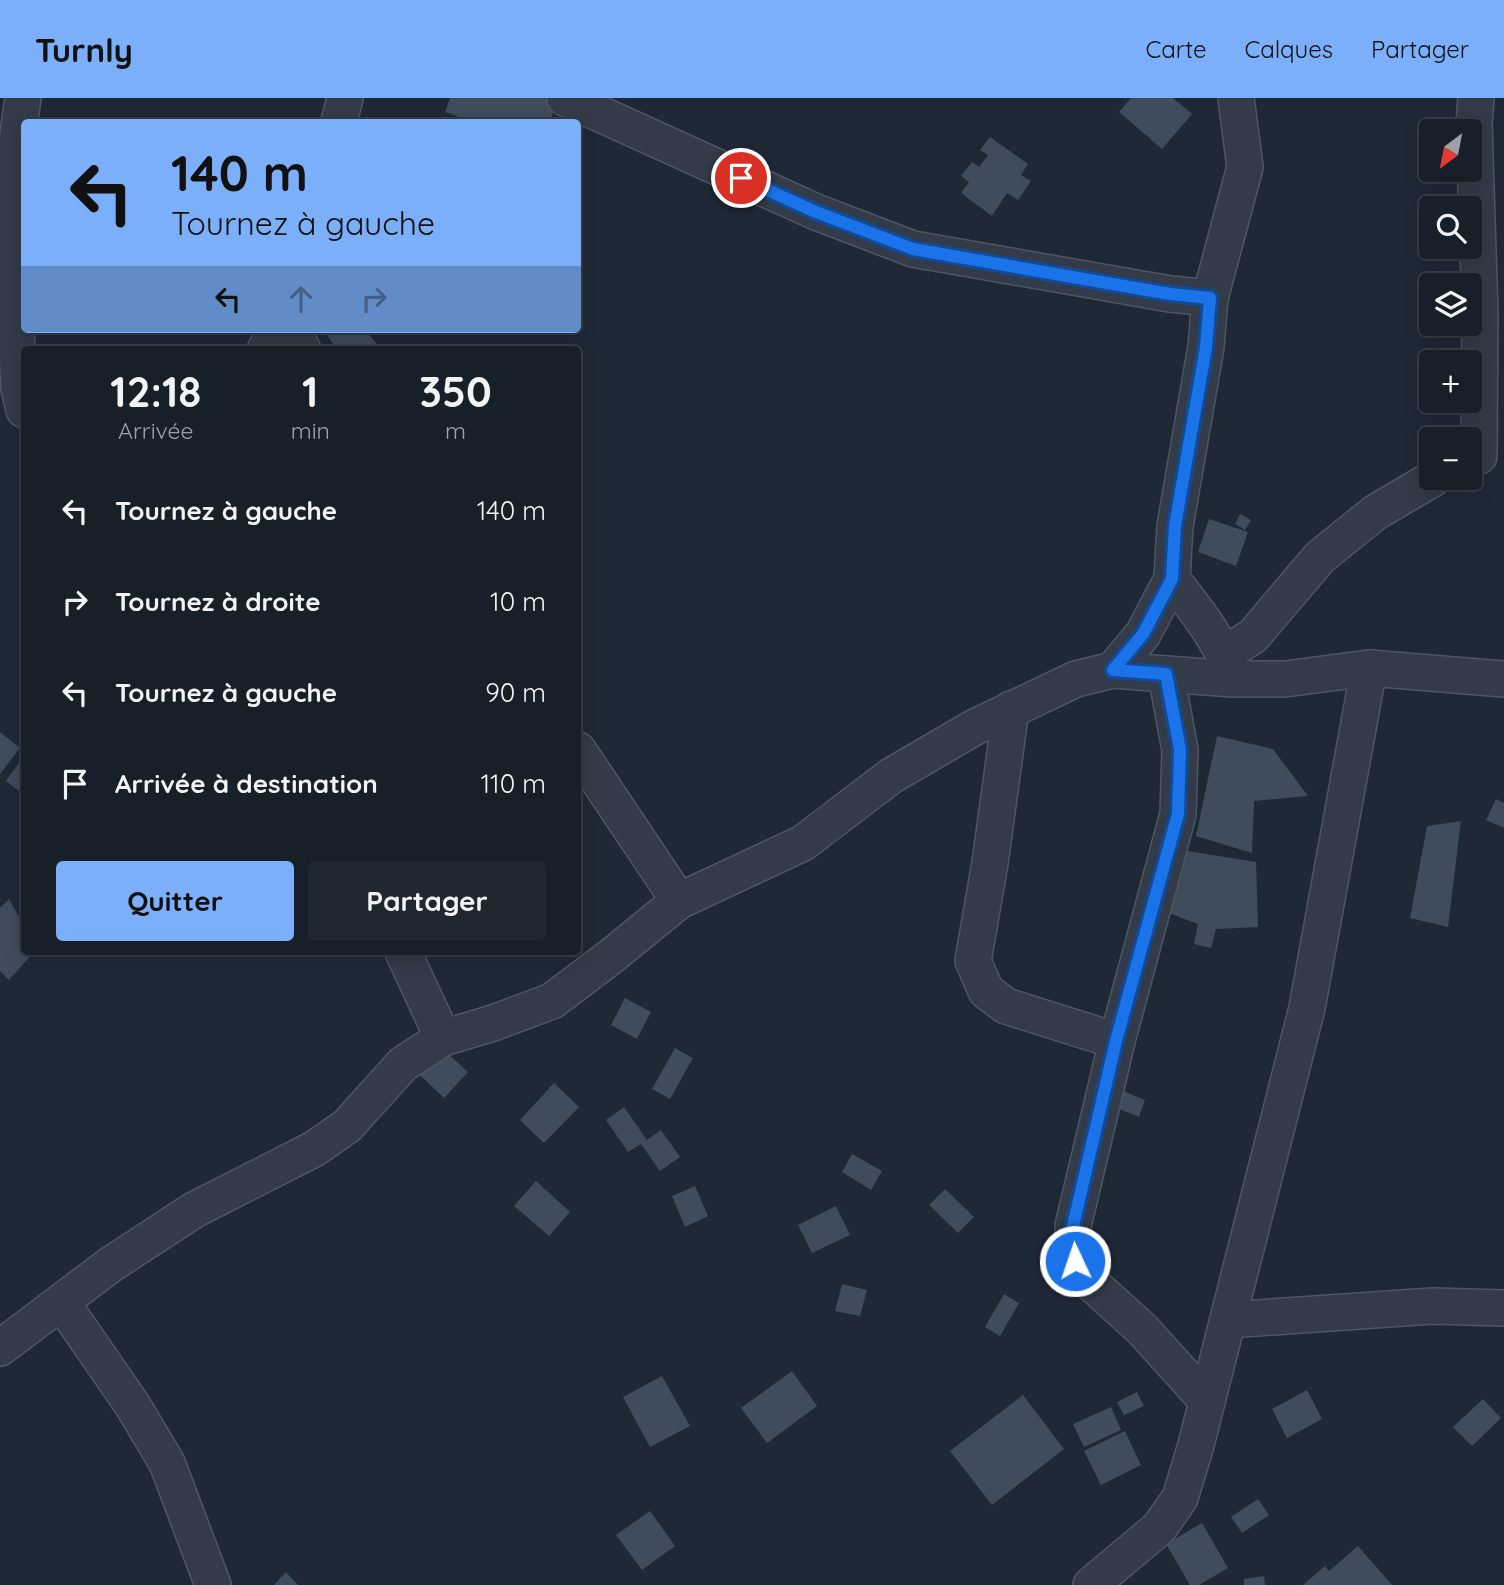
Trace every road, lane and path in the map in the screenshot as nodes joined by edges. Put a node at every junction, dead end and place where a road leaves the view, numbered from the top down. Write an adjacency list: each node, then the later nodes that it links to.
1 (23, 98): 7 (street)
2 (345, 98): 6 (street)
3 (565, 98): 8 (street)
4 (1236, 98): 8 (street)
5 (1476, 98): 11 (street)
6 (340, 119)
7 (8, 149): 9 (street)
8 (1210, 298): 13 (street)
9 (8, 316): 10 (street)
10 (21, 397)
11 (1484, 458)
12 (1419, 487): 14 (street)
13 (1172, 579): 14 (street); 16 (street)
14 (1229, 666): 15 (street); 17 (street)
15 (1369, 668): 18 (street); 27 (street)
16 (1113, 670): 17 (street); 19 (street)
17 (1166, 674): 24 (street)
18 (1504, 678)
19 (1011, 709): 21 (street); 24 (street)
20 (581, 754): 21 (street)
21 (679, 901): 23 (street)
22 (404, 955): 23 (street)
23 (443, 1038): 25 (street)
24 (1116, 1041): 29 (street)
25 (62, 1303): 28 (street); 30 (street)
26 (1504, 1308): 27 (street)
27 (1228, 1320): 29 (street)
28 (0, 1348)
29 (1207, 1401): 31 (street)
30 (213, 1585)
31 (1091, 1585)

